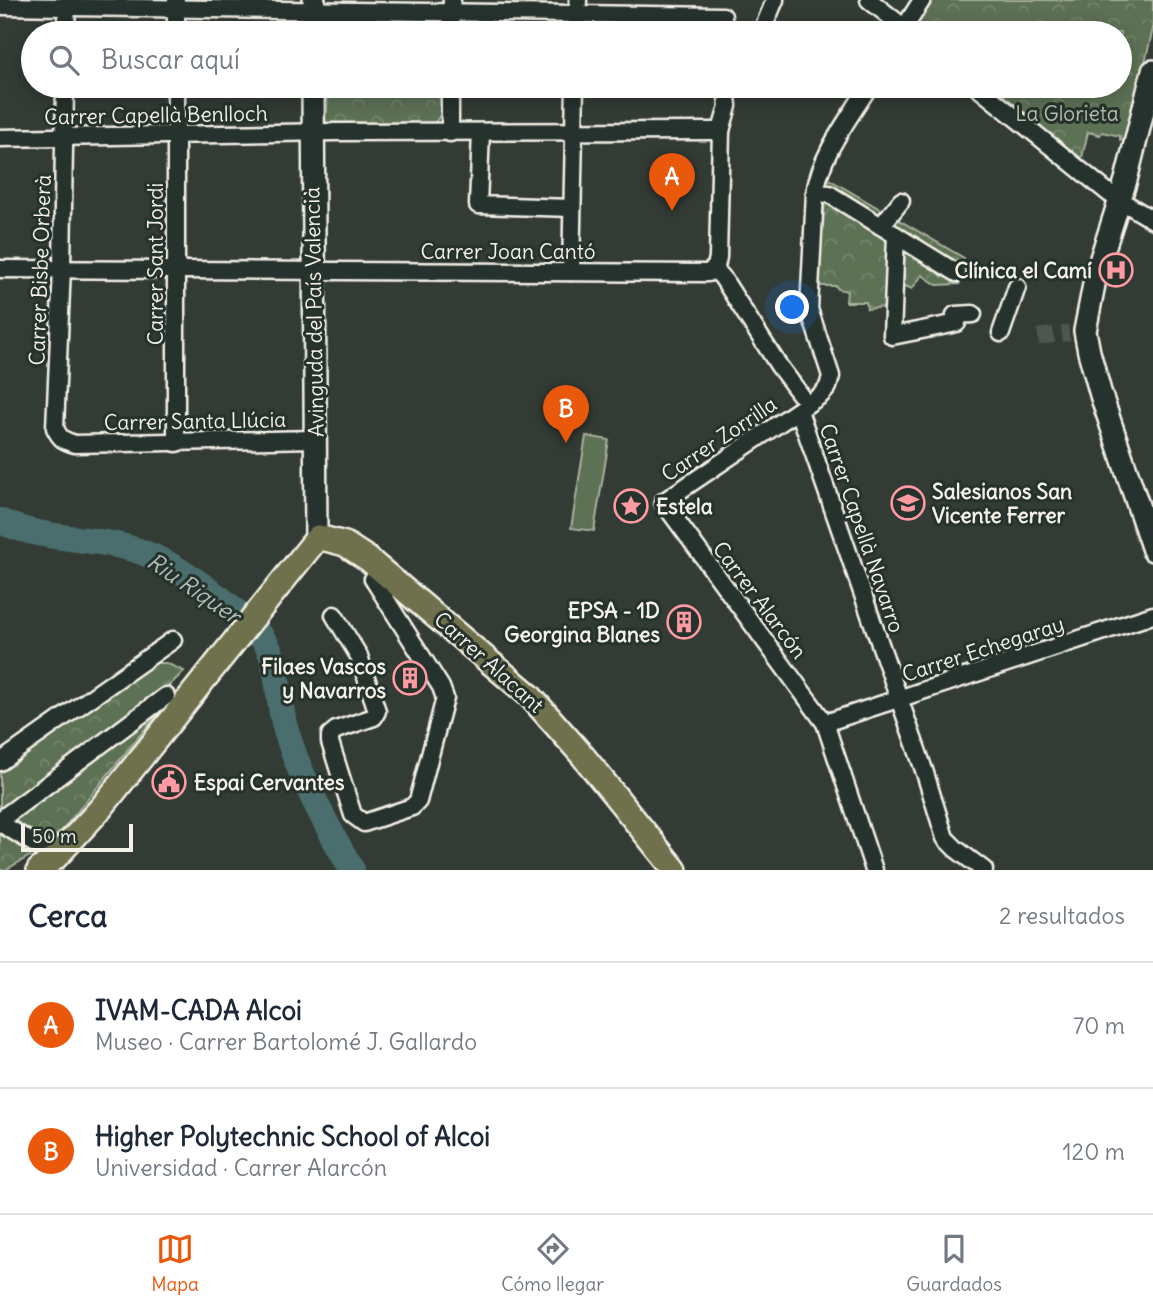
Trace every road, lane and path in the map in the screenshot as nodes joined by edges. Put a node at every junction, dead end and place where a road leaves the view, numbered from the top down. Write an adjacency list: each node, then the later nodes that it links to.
1 (775, 0): 11 (street)
2 (869, 0): 12 (street)
3 (922, 0): 13 (street)
4 (67, 4): 5 (street); 7 (street)
5 (176, 4): 6 (street)
6 (314, 5): 8 (street)
7 (0, 6)
8 (451, 7): 9 (street)
9 (577, 8): 10 (street)
10 (723, 21)
11 (766, 21)
12 (893, 21)
13 (911, 21)
14 (1153, 71): 34 (street)
15 (65, 98): 31 (street, Carrer Bisbe Orberà)
16 (176, 98): 30 (street, Carrer Sant Jordi)
17 (313, 98): 29 (street, Avinguda del País Valencià)
18 (450, 98): 27 (street)
19 (575, 98): 25 (street)
20 (727, 98): 24 (street)
21 (731, 98): 24 (street)
22 (862, 98): 33 (street)
23 (991, 98): 34 (street)
24 (727, 106): 26 (street)
25 (574, 131): 26 (street, Carrer Capellà Benlloch); 28 (street, Carrer Capellà Benlloch); 35 (street)
26 (721, 131): 42 (street)
27 (450, 132): 28 (street, Carrer Capellà Benlloch); 29 (street, Carrer Capellà Benlloch)
28 (481, 132): 35 (street)
29 (313, 133): 30 (street, Carrer Capellà Benlloch); 41 (street, Avinguda del País Valencià)
30 (176, 136): 31 (street, Carrer Capellà Benlloch); 40 (street, Carrer Sant Jordi)
31 (64, 137): 32 (street, Carrer Capellà Benlloch); 38 (street, Carrer Bisbe Orberà)
32 (0, 138)
33 (815, 193): 37 (street); 48 (street, Carrer Zorrilla)
34 (1120, 201): 36 (street); 54 (street)
35 (572, 208): 43 (street)
36 (1153, 219)
37 (896, 235): 44 (street); 46 (street)
38 (62, 268): 39 (street, Carrer Joan Cantó); 40 (street, Carrer Joan Cantó); 51 (street, Carrer Bisbe Orberà)
39 (0, 269)
40 (176, 270): 41 (street, Carrer Joan Cantó); 50 (street, Carrer Sant Jordi)
41 (314, 271): 43 (street, Carrer Joan Cantó); 49 (street, Avinguda del País Valencià)
42 (708, 271): 43 (street, Carrer Joan Cantó); 48 (street, Carrer Capellà Navarro)
43 (571, 272)
44 (957, 273)
45 (1017, 287): 47 (street)
46 (973, 314)
47 (1001, 333)
48 (800, 402): 52 (street, Carrer Zorrilla); 59 (street, Carrer Capellà Navarro)
49 (315, 439): 50 (street, Carrer Santa Llúcia); 53 (street, Avinguda del País Valencià)
50 (176, 443): 51 (street, Carrer Santa Llúcia)
51 (75, 444)
52 (663, 502): 61 (street, Carrer Alarcón)
53 (326, 540): 55 (main road, Carrer Alacant); 60 (main road)
54 (1153, 550)
55 (390, 576): 56 (street); 65 (main road, Carrer Alacant)
56 (334, 615)
57 (1153, 615): 59 (street, Carrer Echegaray)
58 (173, 639): 62 (street)
59 (899, 699): 61 (street, Carrer Echegaray); 67 (street, Carrer Capellà Navarro)
60 (171, 705): 63 (street); 64 (main road)
61 (825, 723): 66 (street, Carrer Alarcón)
62 (0, 762)
63 (0, 822): 64 (street)
64 (47, 864)
65 (675, 870)
66 (874, 870)
67 (984, 870)

